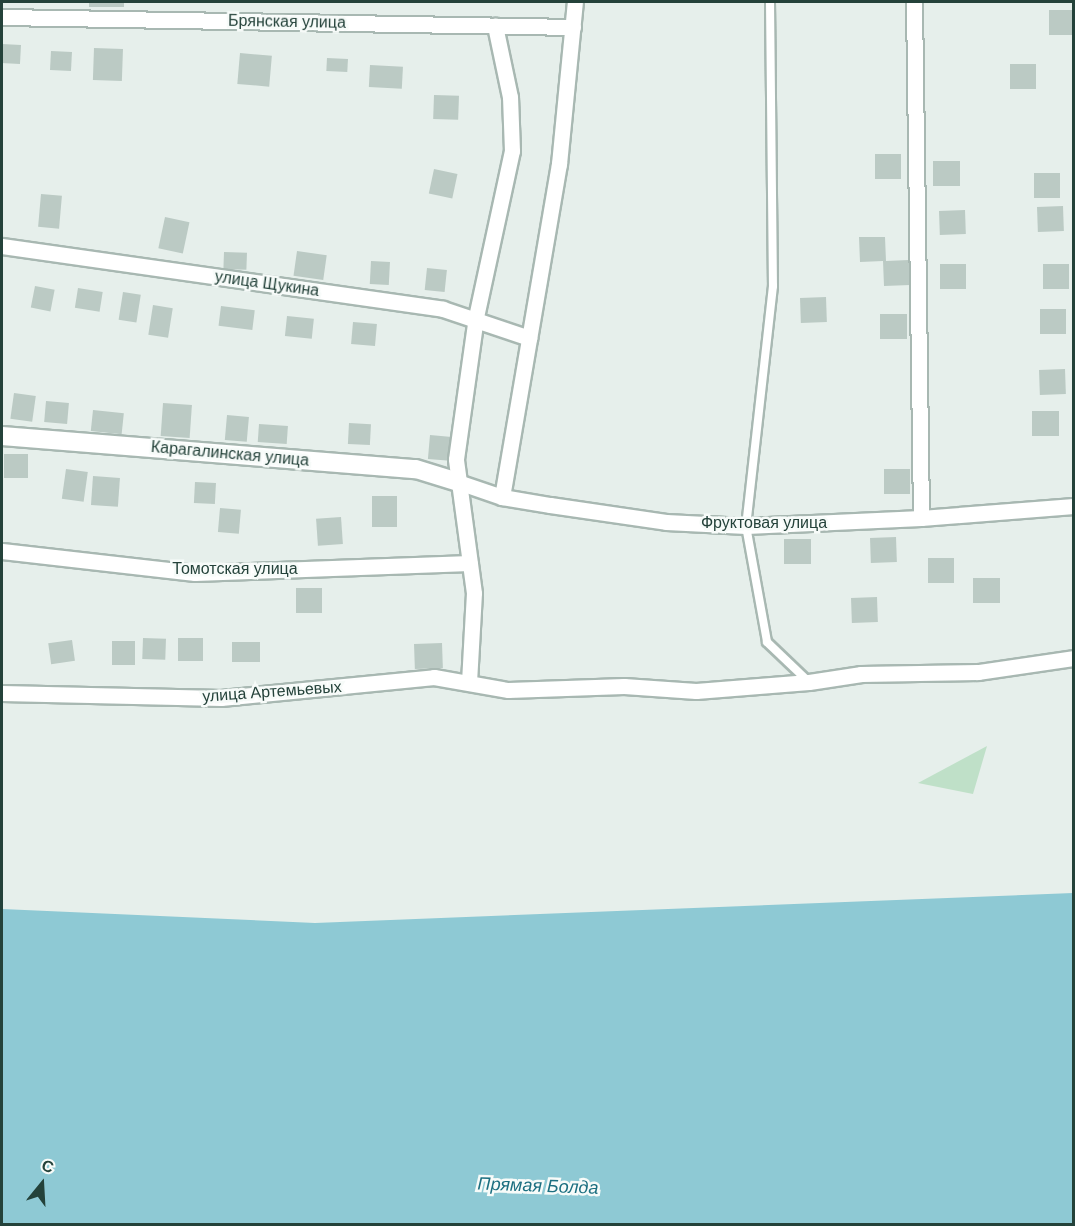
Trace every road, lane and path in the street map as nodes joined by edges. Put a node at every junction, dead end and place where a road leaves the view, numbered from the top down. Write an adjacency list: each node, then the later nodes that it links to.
1 (575, 2): 6 (street)
2 (770, 2): 15 (lane)
3 (914, 2): 14 (street)
4 (2, 17): 5 (street, Брянская улица)
5 (495, 27): 6 (street, Брянская улица); 8 (street)
6 (573, 27): 9 (street)
7 (2, 246): 8 (street, улица Щукина)
8 (476, 317): 9 (street, улица Щукина); 11 (street)
9 (529, 338): 12 (street)
10 (2, 436): 11 (street, Карагалинская улица)
11 (458, 482): 12 (street, Фруктовая улица); 17 (street)
12 (502, 497): 15 (street, Фруктовая улица)
13 (1074, 506): 14 (street, Фруктовая улица)
14 (921, 518): 15 (street, Фруктовая улица)
15 (746, 526): 20 (lane)
16 (2, 551): 17 (street, Томотская улица)
17 (470, 563): 19 (street)
18 (1074, 658): 20 (street, улица Артемьевых)
19 (469, 682): 20 (street, улица Артемьевых); 21 (street, улица Артемьевых)
20 (809, 682)
21 (2, 693)

